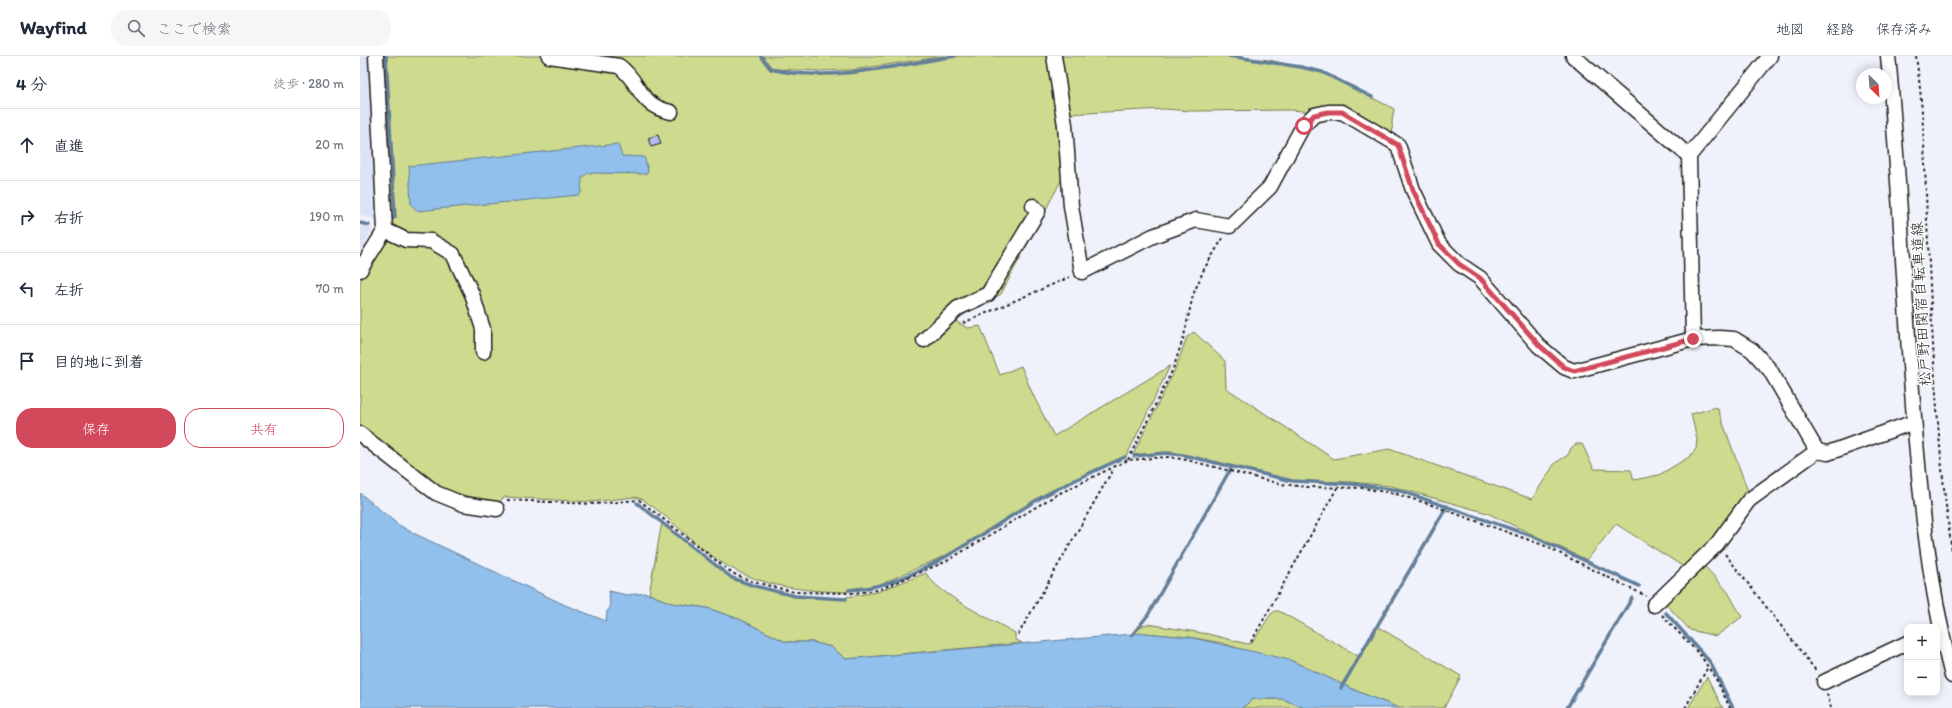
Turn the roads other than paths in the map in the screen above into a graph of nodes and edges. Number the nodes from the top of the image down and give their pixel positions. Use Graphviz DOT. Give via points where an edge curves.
graph roads {
  1 [pos="376,56"];
  2 [pos="549,56"];
  3 [pos="1054,56"];
  4 [pos="1573,56"];
  5 [pos="1770,56"];
  6 [pos="1888,56"];
  7 [pos="671,112"];
  8 [pos="1689,156"];
  9 [pos="1033,206"];
  10 [pos="385,230"];
  11 [pos="360,270"];
  12 [pos="1693,339"];
  13 [pos="924,340"];
  14 [pos="483,352"];
  15 [pos="1914,422"];
  16 [pos="360,434"];
  17 [pos="1817,451"];
  18 [pos="497,509"];
  19 [pos="1654,605"];
  20 [pos="1938,624"];
  21 [pos="1940,634"];
  22 [pos="1904,644"];
  23 [pos="1952,676"];
  24 [pos="1824,682"];
  1 -- 10 [label="street"];
  2 -- 7 [label="street" via="619,66 626,71 646,101 658,109"];
  3 -- 12 [label="street" via="1065,125 1071,206 1082,272 1153,236 1196,220 1230,226 1270,187 1304,126 1314,115 1342,112 1398,145 1413,190 1439,244 1459,264 1480,278 1540,346 1564,367 1574,371"];
  4 -- 8 [label="street"];
  5 -- 8 [label="street"];
  6 -- 15 [label="street"];
  8 -- 12 [label="street"];
  9 -- 13 [label="street" via="1038,211 988,294 958,308"];
  10 -- 11 [label="street"];
  10 -- 14 [label="street" via="406,240 431,241 453,254 472,294 483,329"];
  12 -- 17 [label="street" via="1734,339 1752,350 1770,370"];
  15 -- 17 [label="street" via="1828,453"];
  15 -- 20 [label="street"];
  16 -- 18 [label="street" via="436,493 464,504"];
  17 -- 19 [label="street" via="1749,500 1717,544"];
  21 -- 23 [label="street"];
  22 -- 24 [label="street"];
}
